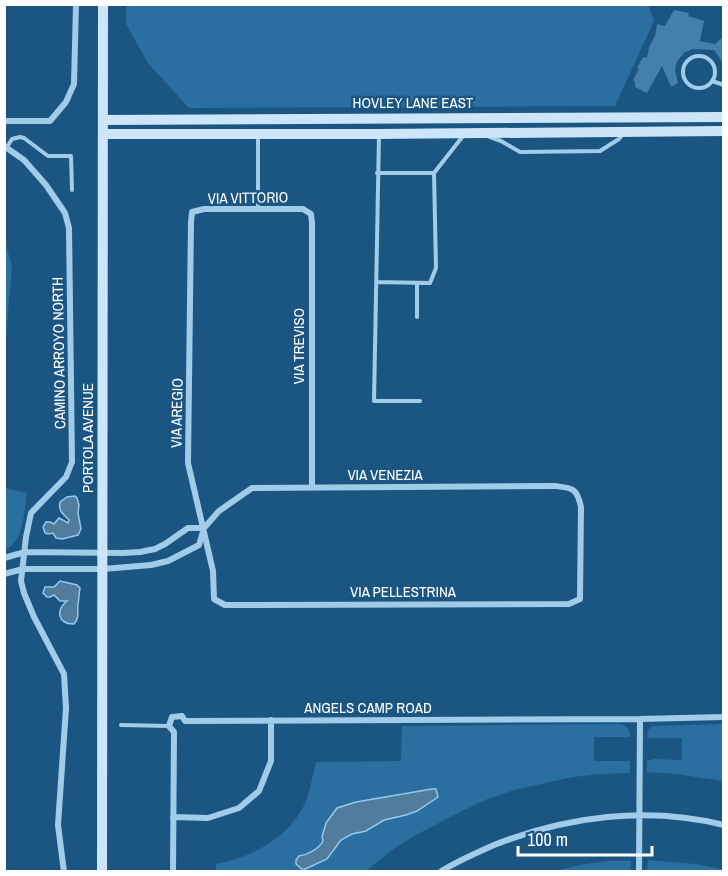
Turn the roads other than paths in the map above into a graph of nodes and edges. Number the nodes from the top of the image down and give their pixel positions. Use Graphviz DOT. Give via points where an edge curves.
graph roads {
  1 [pos="76,4"];
  2 [pos="102,4"];
  3 [pos="711,81"];
  4 [pos="723,85"];
  5 [pos="723,117"];
  6 [pos="453,118"];
  7 [pos="103,120"];
  8 [pos="4,122"];
  9 [pos="723,131"];
  10 [pos="625,132"];
  11 [pos="103,134"];
  12 [pos="258,134"];
  13 [pos="379,134"];
  14 [pos="465,134"];
  15 [pos="477,134"];
  16 [pos="6,147"];
  17 [pos="377,173"];
  18 [pos="434,173"];
  19 [pos="72,190"];
  20 [pos="258,209"];
  21 [pos="303,209"];
  22 [pos="192,212"];
  23 [pos="376,282"];
  24 [pos="417,283"];
  25 [pos="417,317"];
  26 [pos="420,401"];
  27 [pos="312,487"];
  28 [pos="204,528"];
  29 [pos="25,552"];
  30 [pos="102,553"];
  31 [pos="4,558"];
  32 [pos="22,569"];
  33 [pos="103,569"];
  34 [pos="4,574"];
  35 [pos="580,599"];
  36 [pos="225,605"];
  37 [pos="723,717"];
  38 [pos="640,719"];
  39 [pos="271,720"];
  40 [pos="121,725"];
  41 [pos="169,726"];
  42 [pos="639,815"];
  43 [pos="174,817"];
  44 [pos="723,825"];
  45 [pos="64,872"];
  46 [pos="102,872"];
  47 [pos="173,872"];
  48 [pos="440,872"];
  49 [pos="639,872"];
  1 -- 8 [label="street" via="74,84 66,102 50,121"];
  2 -- 7 [label="street, PORTOLA AVENUE"];
  3 -- 3 [label="lane" via="715,72 709,60 695,56 684,65 683,75 688,84 698,88"];
  3 -- 4 [label="lane"];
  5 -- 6 [label="street, HOVLEY LANE EAST"];
  6 -- 7 [label="street, HOVLEY LANE EAST"];
  6 -- 13 [label="street" via="384,124"];
  7 -- 11 [label="street, PORTOLA AVENUE"];
  9 -- 10 [label="street, HOVLEY LANE EAST"];
  10 -- 15 [label="street, HOVLEY LANE EAST"];
  10 -- 15 [label="lane" via="600,151 520,152"];
  11 -- 12 [label="street, HOVLEY LANE EAST"];
  11 -- 30 [label="street, PORTOLA AVENUE"];
  12 -- 13 [label="street, HOVLEY LANE EAST"];
  12 -- 20 [label="lane"];
  13 -- 14 [label="street, HOVLEY LANE EAST"];
  13 -- 17 [label="lane"];
  14 -- 15 [label="street, HOVLEY LANE EAST"];
  14 -- 18 [label="lane"];
  16 -- 19 [label="lane" via="12,139 20,137 48,156 71,156"];
  16 -- 29 [label="street, CAMINO ARROYO NORTH" via="46,185 65,213 69,228 72,462 66,477 32,513"];
  17 -- 18 [label="lane"];
  17 -- 23 [label="lane"];
  18 -- 24 [label="lane" via="436,268 430,283"];
  20 -- 21 [label="street, VIA VITTORIO"];
  20 -- 22 [label="street, VIA VITTORIO"];
  21 -- 27 [label="street, VIA TREVISO" via="311,214 312,223"];
  22 -- 28 [label="street, VIA AREGIO" via="188,463"];
  23 -- 24 [label="lane"];
  23 -- 26 [label="lane" via="374,401"];
  24 -- 25 [label="lane"];
  27 -- 28 [label="street, VIA VENEZIA" via="252,488"];
  27 -- 35 [label="street, VIA VENEZIA" via="572,488 579,495 581,507"];
  28 -- 30 [label="street, VIA VENEZIA" via="188,528 155,549"];
  28 -- 33 [label="street, VIA VENEZIA" via="199,545 168,561"];
  28 -- 36 [label="street, VIA AREGIO" via="214,599"];
  29 -- 30 [label="street, VIA VENEZIA"];
  29 -- 31 [label="street, VIA VENEZIA"];
  29 -- 32 [label="street, CAMINO ARROYO NORTH"];
  30 -- 33 [label="street, PORTOLA AVENUE"];
  32 -- 33 [label="street, VIA VENEZIA"];
  32 -- 34 [label="street, VIA VENEZIA"];
  32 -- 45 [label="street, CAMINO ARROYO NORTH" via="24,593 64,674 66,708 58,825"];
  33 -- 46 [label="street, PORTOLA AVENUE"];
  35 -- 36 [label="street, VIA PELLESTRINA" via="569,604"];
  37 -- 38 [label="street, ANGELS CAMP ROAD"];
  38 -- 39 [label="street, ANGELS CAMP ROAD"];
  38 -- 42 [label="street"];
  39 -- 41 [label="street, ANGELS CAMP ROAD" via="184,721 182,716 172,717"];
  39 -- 43 [label="street" via="271,760 259,791 238,808 208,818"];
  40 -- 41 [label="lane"];
  41 -- 43 [label="street" via="174,732"];
  42 -- 44 [label="street"];
  42 -- 48 [label="street" via="597,818 529,833 477,852"];
  42 -- 49 [label="street"];
  43 -- 47 [label="street"];
}
